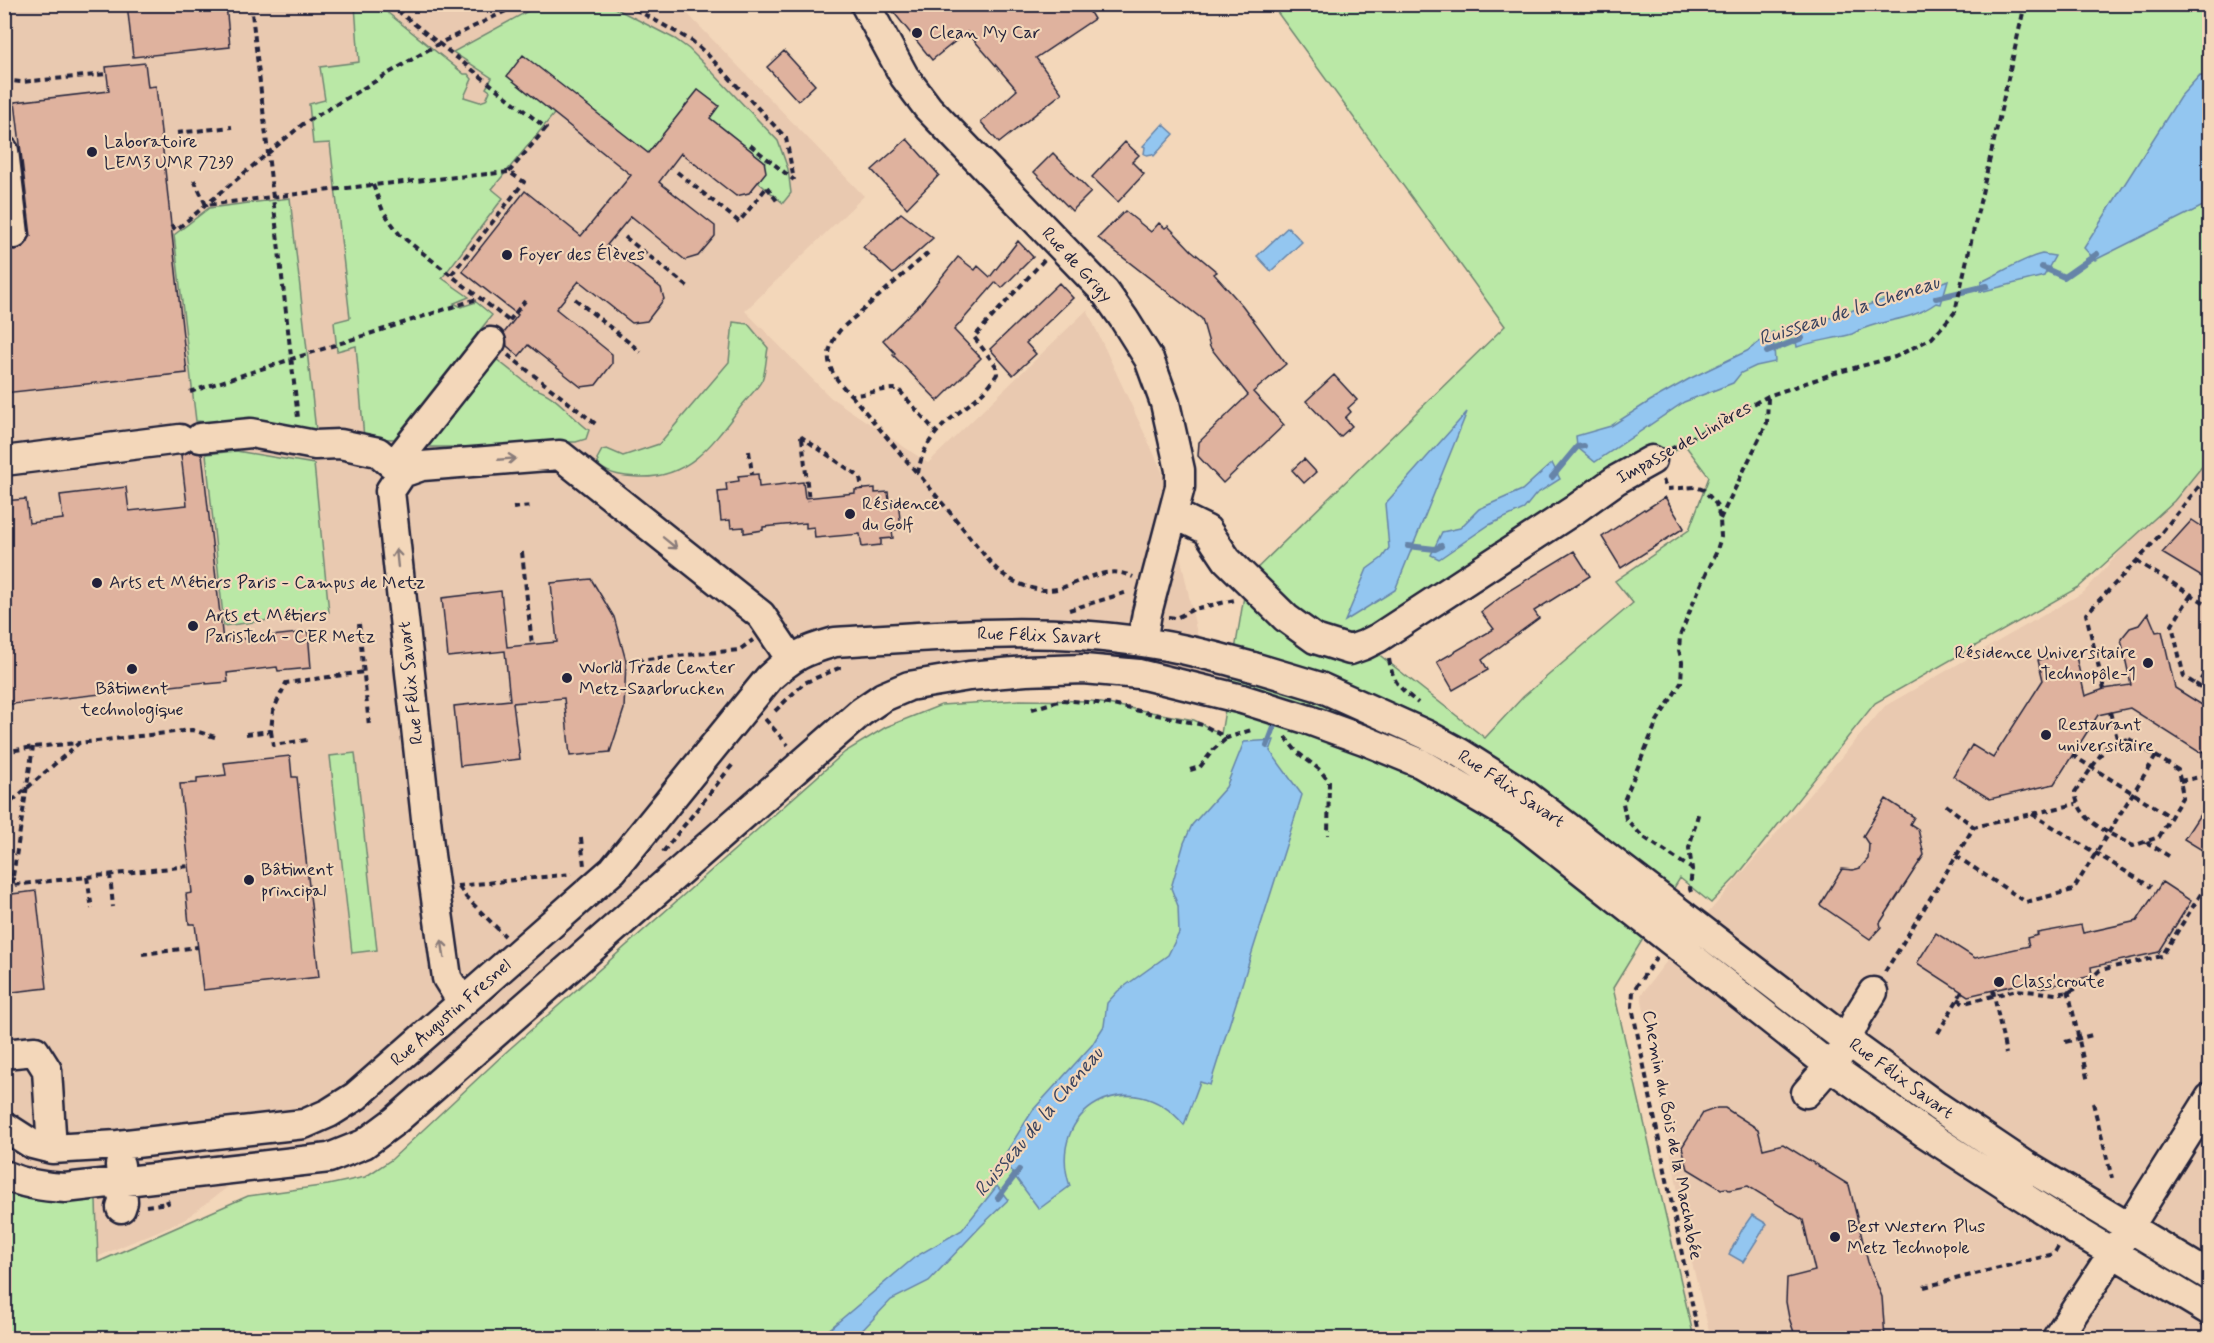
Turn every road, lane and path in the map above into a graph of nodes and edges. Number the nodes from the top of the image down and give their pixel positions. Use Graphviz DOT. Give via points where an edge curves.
graph roads {
  1 [pos="251,4"];
  2 [pos="389,4"];
  3 [pos="520,4"];
  4 [pos="626,4"];
  5 [pos="865,4"];
  6 [pos="2025,4"];
  7 [pos="438,44"];
  8 [pos="107,74"];
  9 [pos="4,80"];
  10 [pos="232,127"];
  11 [pos="177,133"];
  12 [pos="750,145"];
  13 [pos="4,151"];
  14 [pos="268,154"];
  15 [pos="509,172"];
  16 [pos="677,172"];
  17 [pos="194,180"];
  18 [pos="372,185"];
  19 [pos="274,197"];
  20 [pos="777,201"];
  21 [pos="207,205"];
  22 [pos="171,225"];
  23 [pos="14,234"];
  24 [pos="626,237"];
  25 [pos="1059,244"];
  26 [pos="928,254"];
  27 [pos="451,275"];
  28 [pos="691,289"];
  29 [pos="480,298"];
  30 [pos="575,300"];
  31 [pos="525,301"];
  32 [pos="500,331"];
  33 [pos="641,352"];
  34 [pos="292,359"];
  35 [pos="190,392"];
  36 [pos="851,395"];
  37 [pos="1768,396"];
  38 [pos="597,425"];
  39 [pos="936,432"];
  40 [pos="300,443"];
  41 [pos="749,451"];
  42 [pos="1652,460"];
  43 [pos="4,461"];
  44 [pos="398,469"];
  45 [pos="918,473"];
  46 [pos="2210,473"];
  47 [pos="752,474"];
  48 [pos="862,489"];
  49 [pos="809,501"];
  50 [pos="531,506"];
  51 [pos="513,508"];
  52 [pos="1174,514"];
  53 [pos="1720,519"];
  54 [pos="522,552"];
  55 [pos="2136,561"];
  56 [pos="1154,584"];
  57 [pos="2191,595"];
  58 [pos="1264,597"];
  59 [pos="2210,606"];
  60 [pos="1147,614"];
  61 [pos="359,624"];
  62 [pos="771,628"];
  63 [pos="1378,638"];
  64 [pos="1142,642"];
  65 [pos="532,645"];
  66 [pos="790,658"];
  67 [pos="616,662"];
  68 [pos="2210,666"];
  69 [pos="364,672"];
  70 [pos="2198,686"];
  71 [pos="2104,689"];
  72 [pos="2210,693"];
  73 [pos="746,704"];
  74 [pos="1422,706"];
  75 [pos="1032,709"];
  76 [pos="2110,712"];
  77 [pos="369,726"];
  78 [pos="1257,728"];
  79 [pos="271,731"];
  80 [pos="1282,733"];
  81 [pos="246,734"];
  82 [pos="214,737"];
  83 [pos="1227,738"];
  84 [pos="308,740"];
  85 [pos="2118,742"];
  86 [pos="79,743"];
  87 [pos="33,747"];
  88 [pos="4,752"];
  89 [pos="2072,755"];
  90 [pos="2156,756"];
  91 [pos="804,762"];
  92 [pos="2092,767"];
  93 [pos="1190,770"];
  94 [pos="2210,775"];
  95 [pos="2180,781"];
  96 [pos="27,789"];
  97 [pos="2132,792"];
  98 [pos="2076,804"];
  99 [pos="1946,806"];
  100 [pos="4,808"];
  101 [pos="1699,811"];
  102 [pos="2032,814"];
  103 [pos="2171,816"];
  104 [pos="1974,827"];
  105 [pos="2109,832"];
  106 [pos="1328,834"];
  107 [pos="581,838"];
  108 [pos="2145,841"];
  109 [pos="2096,854"];
  110 [pos="1956,856"];
  111 [pos="2172,858"];
  112 [pos="189,866"];
  113 [pos="1692,869"];
  114 [pos="110,874"];
  115 [pos="4,875"];
  116 [pos="14,876"];
  117 [pos="87,877"];
  118 [pos="590,879"];
  119 [pos="2209,882"];
  120 [pos="13,885"];
  121 [pos="4,886"];
  122 [pos="446,886"];
  123 [pos="2151,887"];
  124 [pos="1694,896"];
  125 [pos="113,907"];
  126 [pos="92,909"];
  127 [pos="1670,939"];
  128 [pos="198,947"];
  129 [pos="521,951"];
  130 [pos="142,954"];
  131 [pos="2066,980"];
  132 [pos="1994,990"];
  133 [pos="1873,992"];
  134 [pos="1962,992"];
  135 [pos="2068,992"];
  136 [pos="1995,996"];
  137 [pos="1958,999"];
  138 [pos="462,1002"];
  139 [pos="1938,1033"];
  140 [pos="2092,1035"];
  141 [pos="2078,1039"];
  142 [pos="1846,1040"];
  143 [pos="2065,1042"];
  144 [pos="4,1054"];
  145 [pos="2006,1054"];
  146 [pos="1831,1067"];
  147 [pos="2088,1083"];
  148 [pos="1806,1093"];
  149 [pos="2210,1098"];
  150 [pos="2093,1103"];
  151 [pos="4,1126"];
  152 [pos="118,1145"];
  153 [pos="52,1149"];
  154 [pos="4,1175"];
  155 [pos="2112,1178"];
  156 [pos="121,1195"];
  157 [pos="2129,1228"];
  158 [pos="2061,1242"];
  159 [pos="2114,1253"];
  160 [pos="2210,1276"];
  161 [pos="1924,1287"];
  162 [pos="2210,1311"];
  163 [pos="1699,1338"];
  164 [pos="2057,1338"];
  1 -- 14 [label="path"];
  2 -- 7 [label="path"];
  3 -- 7 [label="path"];
  4 -- 12 [label="path" via="692,41 708,55 786,138 794,180"];
  5 -- 25 [label="street, Rue de Grigy" via="904,76 928,108"];
  6 -- 37 [label="path, Impasse de Linières" via="1955,312 1932,338 1895,357"];
  7 -- 14 [label="path" via="303,123"];
  7 -- 15 [label="path" via="546,128"];
  8 -- 9 [label="path"];
  10 -- 11 [label="path"];
  13 -- 23 [label="street"];
  14 -- 19 [label="path"];
  14 -- 21 [label="path"];
  15 -- 18 [label="path"];
  15 -- 27 [label="path" via="524,183"];
  16 -- 20 [label="path" via="739,222 765,188"];
  17 -- 21 [label="path"];
  18 -- 19 [label="path"];
  18 -- 27 [label="path" via="383,211 400,235"];
  19 -- 21 [label="path"];
  19 -- 34 [label="path"];
  21 -- 22 [label="path" via="176,230"];
  24 -- 28 [label="path"];
  25 -- 39 [label="path" via="974,337 996,366 997,374 990,387"];
  25 -- 52 [label="street, Rue de Grigy" via="1105,292 1149,359 1165,403 1180,470"];
  26 -- 36 [label="path" via="830,342 830,366"];
  27 -- 29 [label="path"];
  29 -- 32 [label="path"];
  29 -- 34 [label="path"];
  30 -- 33 [label="path"];
  31 -- 32 [label="path"];
  32 -- 38 [label="path"];
  32 -- 44 [label="street, Rue Félix Savart"];
  34 -- 35 [label="path"];
  34 -- 40 [label="path"];
  36 -- 39 [label="path" via="898,389"];
  36 -- 45 [label="path"];
  37 -- 42 [label="path, Impasse de Linières"];
  37 -- 53 [label="path" via="1767,423"];
  39 -- 45 [label="path" via="927,443"];
  40 -- 43 [label="street" via="251,434"];
  40 -- 44 [label="street" via="340,444 378,452"];
  41 -- 47 [label="path"];
  42 -- 53 [label="path" via="1667,489 1704,490 1716,504"];
  42 -- 63 [label="street, Impasse de Linières"];
  44 -- 62 [label="street, one-way" via="560,455 761,615"];
  122 -- 44 [label="street, Rue Félix Savart, one-way" via="390,491"];
  45 -- 56 [label="path" via="999,571 1022,586 1062,588 1107,572 1123,572"];
  46 -- 55 [label="path"];
  48 -- 49 [label="path" via="860,477 801,437"];
  50 -- 51 [label="path"];
  52 -- 56 [label="street, Rue de Grigy"];
  52 -- 58 [label="street, Impasse de Linières" via="1207,531 1227,560"];
  53 -- 113 [label="path" via="1721,537 1716,554 1680,636 1682,683 1657,721 1623,803 1626,819 1642,836"];
  54 -- 65 [label="path"];
  55 -- 57 [label="path"];
  55 -- 71 [label="path" via="2086,614"];
  56 -- 60 [label="street, Rue de Grigy"];
  57 -- 59 [label="path"];
  57 -- 70 [label="path" via="2172,625 2184,676"];
  58 -- 60 [label="path" via="1212,604 1176,618"];
  58 -- 63 [label="street, Impasse de Linières" via="1315,639 1350,650"];
  60 -- 64 [label="street, Rue de Grigy"];
  61 -- 69 [label="path"];
  62 -- 66 [label="street"];
  62 -- 67 [label="path" via="740,650"];
  63 -- 74 [label="path" via="1387,650 1398,686"];
  64 -- 66 [label="street, Rue Félix Savart" via="1061,634 985,633 835,642"];
  64 -- 142 [label="street, Rue Félix Savart, bridge" via="1197,652 1320,687 1427,735 1526,795"];
  66 -- 73 [label="street, Rue Augustin Fresnel"];
  68 -- 70 [label="path"];
  69 -- 77 [label="path"];
  69 -- 79 [label="path" via="286,682 273,711"];
  70 -- 72 [label="path"];
  73 -- 91 [label="path"];
  73 -- 118 [label="street, Rue Augustin Fresnel" via="613,870"];
  75 -- 83 [label="path" via="1062,700 1108,704 1203,725"];
  76 -- 85 [label="path"];
  78 -- 83 [label="path"];
  79 -- 81 [label="path"];
  79 -- 84 [label="path" via="273,745"];
  80 -- 106 [label="path" via="1329,782"];
  82 -- 86 [label="path" via="192,730"];
  83 -- 93 [label="path" via="1200,768"];
  85 -- 90 [label="path" via="2129,739"];
  85 -- 92 [label="path" via="2108,744"];
  86 -- 87 [label="path"];
  86 -- 96 [label="path"];
  87 -- 88 [label="path"];
  87 -- 96 [label="path"];
  89 -- 92 [label="path"];
  90 -- 95 [label="path" via="2178,770"];
  90 -- 97 [label="path"];
  91 -- 127 [label="street, bridge" via="861,712 909,686 1026,671 1084,669 1139,674 1309,720 1420,764 1519,821"];
  91 -- 156 [label="street" via="364,1144 329,1158"];
  92 -- 97 [label="path"];
  92 -- 98 [label="path" via="2075,792"];
  94 -- 95 [label="path"];
  95 -- 103 [label="path" via="2183,796"];
  96 -- 100 [label="path"];
  96 -- 116 [label="path"];
  97 -- 103 [label="path"];
  97 -- 105 [label="path"];
  98 -- 102 [label="path"];
  98 -- 105 [label="path" via="2084,817"];
  99 -- 104 [label="path"];
  101 -- 113 [label="path" via="1689,848"];
  102 -- 104 [label="path"];
  102 -- 109 [label="path"];
  103 -- 108 [label="path" via="2159,837"];
  104 -- 110 [label="path"];
  105 -- 108 [label="path" via="2133,846"];
  105 -- 109 [label="path"];
  107 -- 118 [label="path"];
  108 -- 111 [label="path"];
  109 -- 110 [label="path" via="2073,890 2026,903"];
  109 -- 123 [label="path"];
  110 -- 133 [label="path"];
  112 -- 114 [label="path"];
  113 -- 124 [label="path" via="1690,889"];
  114 -- 117 [label="path"];
  114 -- 125 [label="path"];
  115 -- 116 [label="path"];
  116 -- 120 [label="path"];
  117 -- 120 [label="path"];
  117 -- 126 [label="path"];
  118 -- 122 [label="path"];
  118 -- 129 [label="street, Rue Augustin Fresnel"];
  119 -- 135 [label="path" via="2162,956 2100,970 2083,986"];
  120 -- 121 [label="path"];
  122 -- 129 [label="path" via="466,897"];
  138 -- 122 [label="street, Rue Félix Savart, one-way" via="447,978"];
  127 -- 146 [label="street"];
  127 -- 163 [label="path, Chemin du Bois de la Macchabée" via="1633,991 1632,1007"];
  128 -- 130 [label="path"];
  129 -- 138 [label="street, Rue Augustin Fresnel"];
  131 -- 135 [label="path"];
  132 -- 136 [label="path"];
  133 -- 142 [label="street"];
  134 -- 137 [label="path"];
  135 -- 136 [label="path" via="2017,990"];
  135 -- 141 [label="path"];
  136 -- 137 [label="path" via="1964,1003"];
  136 -- 145 [label="path"];
  137 -- 139 [label="path"];
  138 -- 152 [label="street, Rue Augustin Fresnel" via="356,1096 304,1124"];
  140 -- 141 [label="path"];
  141 -- 143 [label="path"];
  141 -- 147 [label="path"];
  142 -- 146 [label="street"];
  142 -- 157 [label="street, Rue Félix Savart" via="2005,1152"];
  144 -- 153 [label="street" via="35,1051 47,1070"];
  146 -- 148 [label="street"];
  146 -- 159 [label="street" via="1925,1133"];
  149 -- 157 [label="street"];
  150 -- 155 [label="path"];
  151 -- 153 [label="street, Rue Augustin Fresnel" via="32,1144"];
  152 -- 153 [label="street, Rue Augustin Fresnel"];
  152 -- 156 [label="street"];
  154 -- 156 [label="street" via="41,1187"];
  157 -- 159 [label="street"];
  157 -- 160 [label="street, Rue Félix Savart"];
  158 -- 161 [label="path" via="2054,1254"];
  159 -- 162 [label="street"];
  159 -- 164 [label="street"];
}
